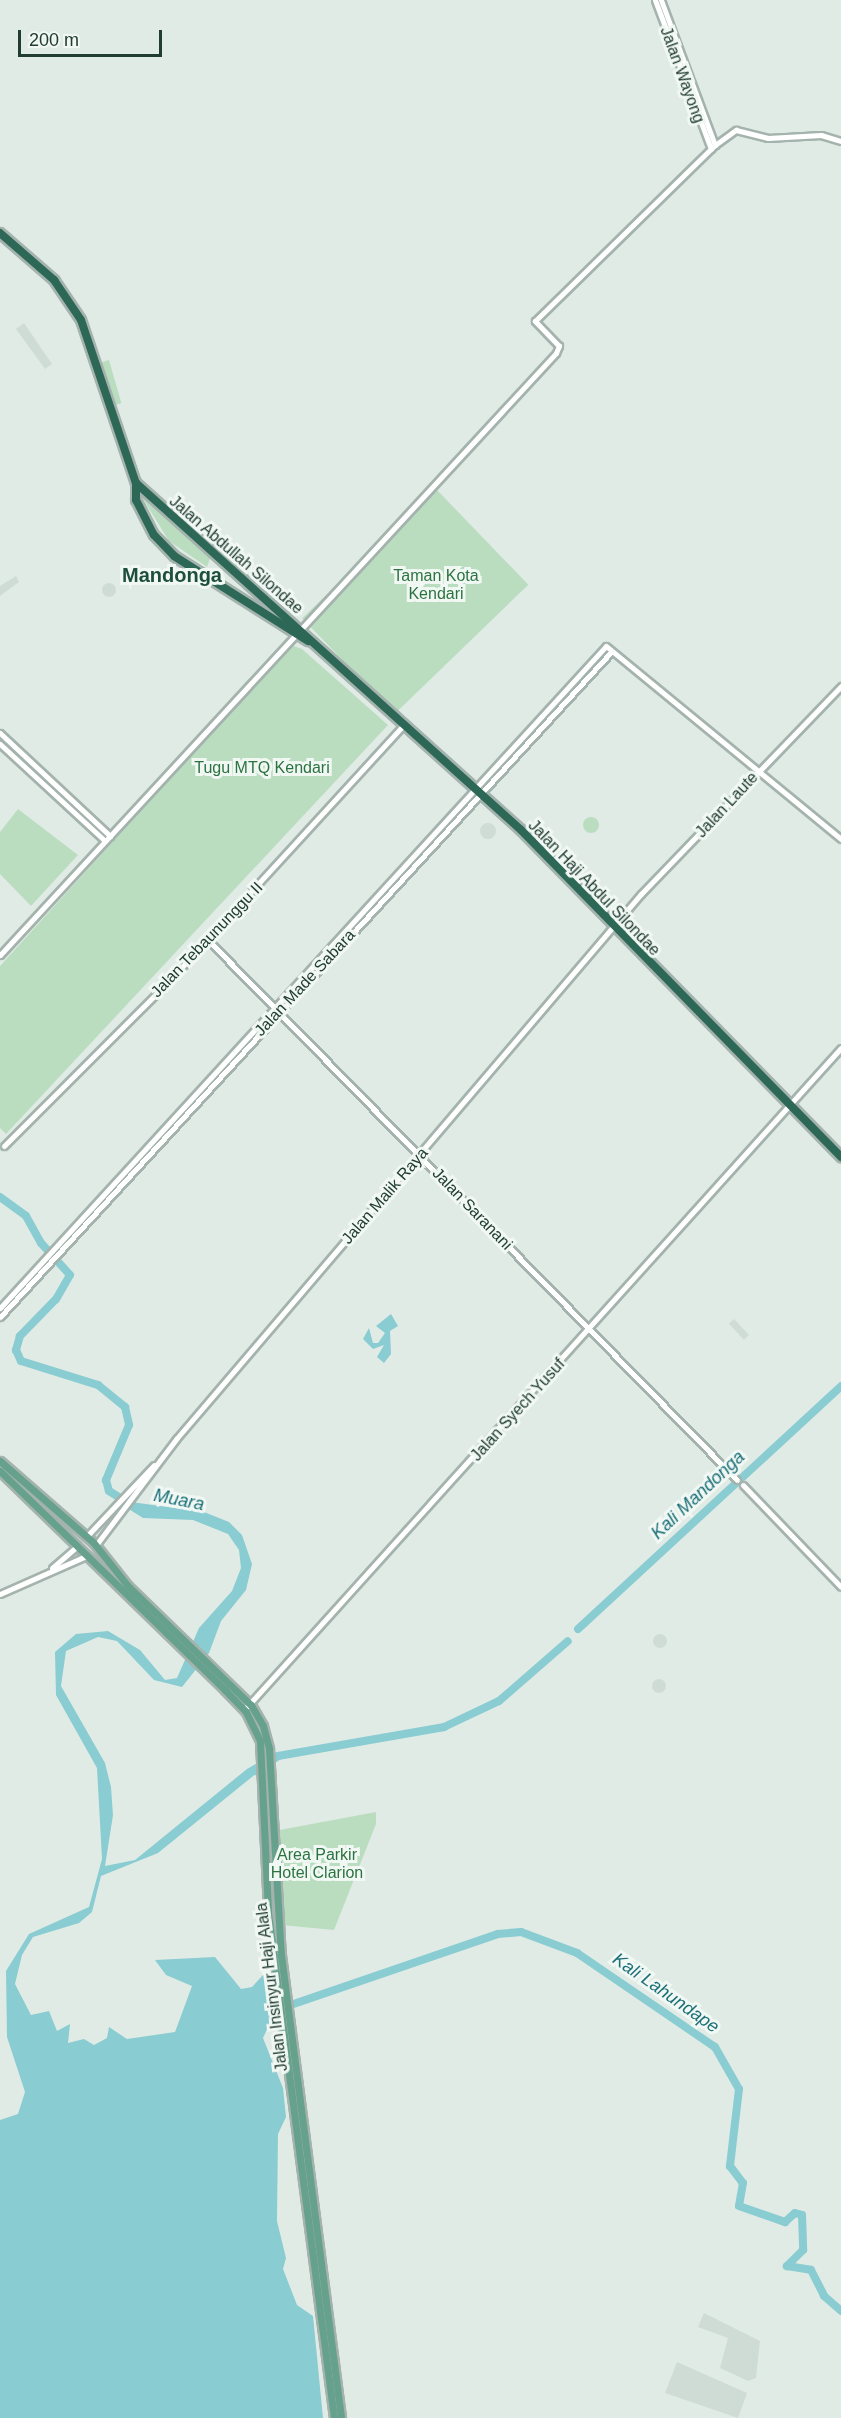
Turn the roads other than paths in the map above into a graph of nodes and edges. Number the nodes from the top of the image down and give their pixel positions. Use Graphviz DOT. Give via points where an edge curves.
graph roads {
  1 [pos="655,0"];
  2 [pos="661,0"];
  3 [pos="841,141"];
  4 [pos="713,147"];
  5 [pos="0,233"];
  6 [pos="136,483"];
  7 [pos="148,493"];
  8 [pos="136,500"];
  9 [pos="300,627"];
  10 [pos="293,635"];
  11 [pos="308,641"];
  12 [pos="317,648"];
  13 [pos="841,686"];
  14 [pos="403,726"];
  15 [pos="0,733"];
  16 [pos="0,744"];
  17 [pos="758,772"];
  18 [pos="476,791"];
  19 [pos="110,836"];
  20 [pos="841,839"];
  21 [pos="105,841"];
  22 [pos="614,926"];
  23 [pos="207,939"];
  24 [pos="0,955"];
  25 [pos="279,1008"];
  26 [pos="841,1048"];
  27 [pos="790,1108"];
  28 [pos="174,1122"];
  29 [pos="4,1146"];
  30 [pos="420,1155"];
  31 [pos="841,1157"];
  32 [pos="45,1264"];
  33 [pos="0,1308"];
  34 [pos="0,1317"];
  35 [pos="589,1331"];
  36 [pos="0,1461"];
  37 [pos="0,1471"];
  38 [pos="737,1480"];
  39 [pos="743,1485"];
  40 [pos="119,1509"];
  41 [pos="83,1535"];
  42 [pos="72,1545"];
  43 [pos="96,1545"];
  44 [pos="84,1557"];
  45 [pos="52,1568"];
  46 [pos="841,1587"];
  47 [pos="0,1594"];
  48 [pos="183,1645"];
  49 [pos="248,1708"];
  50 [pos="334,2389"];
  51 [pos="334,2418"];
  52 [pos="341,2418"];
  1 -- 4 [label="street, Jalan Wayong"];
  2 -- 4 [label="street, Jalan Wayong"];
  3 -- 4 [label="street" via="821,135 768,138 736,130"];
  4 -- 9 [label="street" via="534,323 559,346 556,353"];
  5 -- 6 [label="highway" via="54,280 81,320"];
  6 -- 7 [label="highway, Jalan Abdullah Silondae"];
  6 -- 8 [label="highway"];
  7 -- 8 [label="highway"];
  7 -- 9 [label="highway, Jalan Abdullah Silondae"];
  8 -- 10 [label="highway" via="154,535 174,556"];
  9 -- 10 [label="street"];
  9 -- 11 [label="highway, Jalan Abdullah Silondae"];
  10 -- 11 [label="highway"];
  10 -- 19 [label="street"];
  11 -- 12 [label="highway, Jalan Abdullah Silondae"];
  12 -- 14 [label="highway, Jalan Haji Abdul Silondae"];
  13 -- 17 [label="street, Jalan Laute"];
  14 -- 18 [label="highway, Jalan Haji Abdul Silondae"];
  14 -- 23 [label="street, Jalan Tebaununggu II"];
  15 -- 19 [label="street"];
  16 -- 21 [label="street"];
  17 -- 18 [label="street, Jalan Made Sabara" via="609,648"];
  17 -- 20 [label="street"];
  17 -- 22 [label="street, Jalan Laute"];
  18 -- 22 [label="highway, Jalan Haji Abdul Silondae"];
  18 -- 25 [label="street, Jalan Made Sabara"];
  19 -- 21 [label="street"];
  21 -- 24 [label="street"];
  22 -- 27 [label="highway, Jalan Haji Abdul Silondae"];
  22 -- 30 [label="street, Jalan Malik Raya"];
  23 -- 25 [label="street, Jalan Saranani"];
  23 -- 29 [label="street, Jalan Tebaununggu II"];
  25 -- 28 [label="street, Jalan Made Sabara"];
  25 -- 30 [label="street, Jalan Saranani"];
  26 -- 27 [label="street, Jalan Syech Yusuf"];
  27 -- 31 [label="highway, Jalan Haji Abdul Silondae"];
  27 -- 35 [label="street, Jalan Syech Yusuf"];
  28 -- 32 [label="street, Jalan Made Sabara"];
  28 -- 32 [label="street, Jalan Made Sabara"];
  30 -- 35 [label="street, Jalan Saranani"];
  30 -- 40 [label="street, Jalan Malik Raya"];
  32 -- 33 [label="street, Jalan Made Sabara"];
  32 -- 34 [label="street, Jalan Made Sabara"];
  35 -- 38 [label="street, Jalan Saranani"];
  35 -- 49 [label="street, Jalan Syech Yusuf"];
  36 -- 41 [label="main road, Jalan Insinyur Haji Alala"];
  37 -- 42 [label="main road, Jalan Insinyur Haji Alala"];
  39 -- 46 [label="street"];
  40 -- 41 [label="street"];
  40 -- 43 [label="street"];
  41 -- 42 [label="main road"];
  41 -- 43 [label="main road, Jalan Insinyur Haji Alala"];
  42 -- 44 [label="main road, Jalan Insinyur Haji Alala"];
  42 -- 45 [label="street"];
  43 -- 44 [label="main road"];
  43 -- 48 [label="main road, Jalan Insinyur Haji Alala"];
  44 -- 45 [label="street"];
  44 -- 48 [label="main road, Jalan Insinyur Haji Alala"];
  45 -- 47 [label="street"];
  48 -- 49 [label="main road, Jalan Insinyur Haji Alala"];
  49 -- 50 [label="main road, Jalan Insinyur Haji Alala" via="266,1753 285,2017"];
  50 -- 51 [label="main road, Jalan Insinyur Haji Alala"];
  50 -- 52 [label="main road, Jalan Insinyur Haji Alala"];
}
